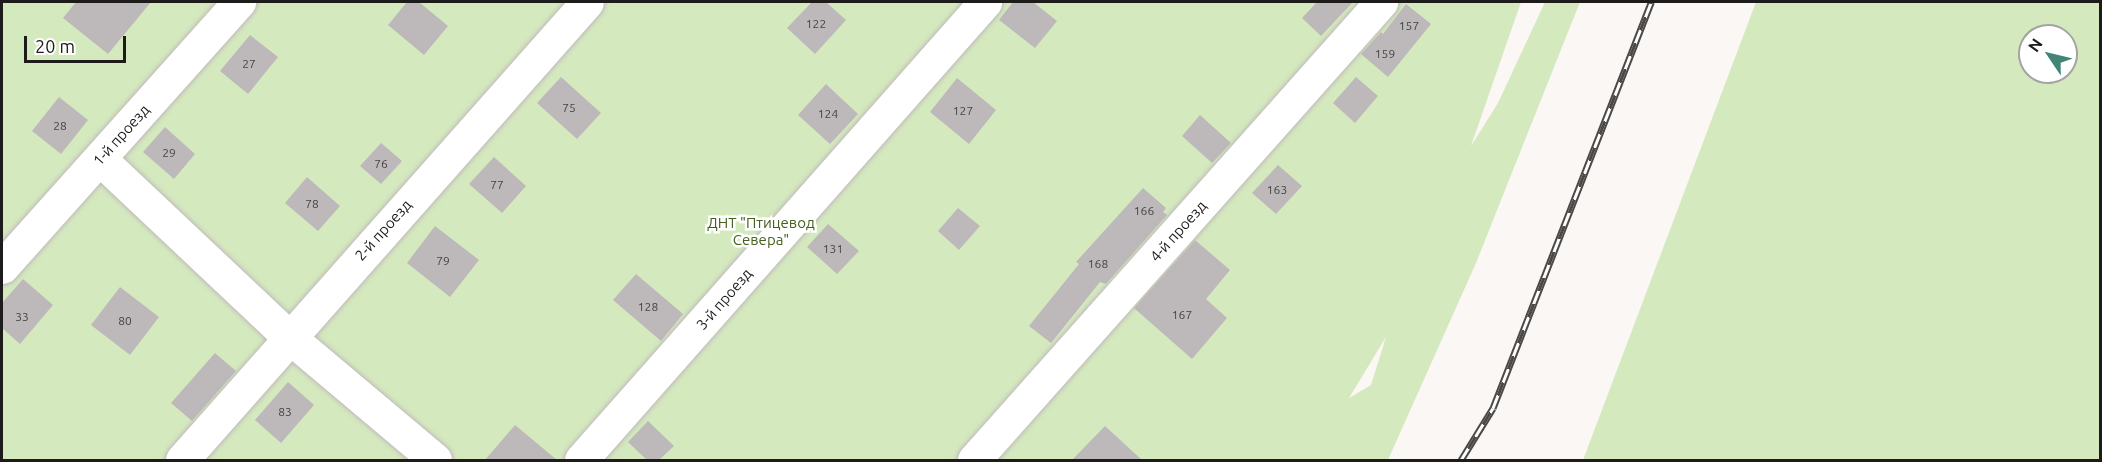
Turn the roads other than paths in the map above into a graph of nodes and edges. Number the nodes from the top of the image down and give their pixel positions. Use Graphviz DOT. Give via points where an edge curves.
graph roads {
  1 [pos="239,2"];
  2 [pos="587,2"];
  3 [pos="985,2"];
  4 [pos="1381,2"];
  5 [pos="100,159"];
  6 [pos="2,267"];
  7 [pos="288,336"];
  8 [pos="182,460"];
  9 [pos="435,460"];
  10 [pos="581,460"];
  11 [pos="974,460"];
  1 -- 5 [label="street, 1-й проезд"];
  2 -- 7 [label="street, 2-й проезд"];
  3 -- 10 [label="street, 3-й проезд"];
  4 -- 11 [label="street, 4-й проезд"];
  5 -- 6 [label="street, 1-й проезд"];
  5 -- 7 [label="street"];
  7 -- 8 [label="street, 2-й проезд"];
  7 -- 9 [label="street"];
}
